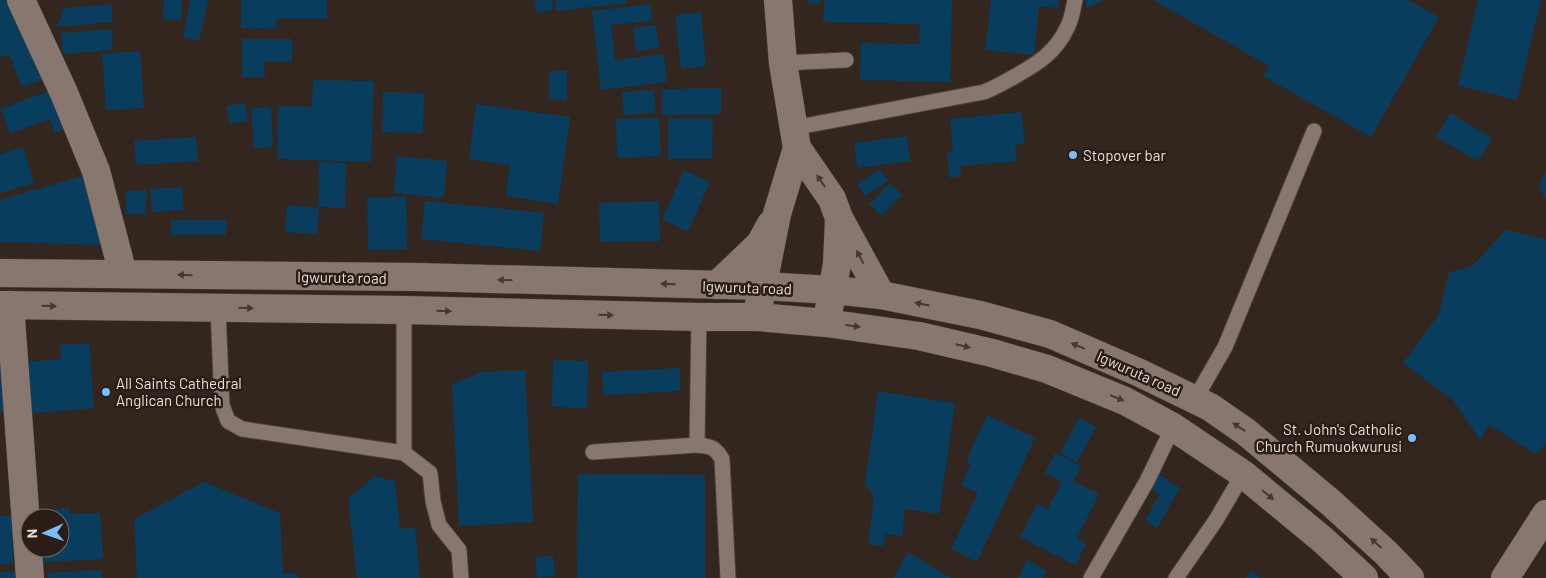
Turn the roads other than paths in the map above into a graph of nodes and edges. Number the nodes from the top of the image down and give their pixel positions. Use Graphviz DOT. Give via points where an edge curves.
graph roads {
  1 [pos="21,0"];
  2 [pos="778,0"];
  3 [pos="1075,0"];
  4 [pos="846,60"];
  5 [pos="783,63"];
  6 [pos="1314,131"];
  7 [pos="795,138"];
  8 [pos="777,214"];
  9 [pos="839,218"];
  10 [pos="0,273"];
  11 [pos="124,274"];
  12 [pos="717,285"];
  13 [pos="762,286"];
  14 [pos="833,290"];
  15 [pos="881,295"];
  16 [pos="5,305"];
  17 [pos="218,308"];
  18 [pos="404,310"];
  19 [pos="699,317"];
  20 [pos="758,317"];
  21 [pos="826,323"];
  22 [pos="1195,399"];
  23 [pos="1173,428"];
  24 [pos="697,445"];
  25 [pos="404,452"];
  26 [pos="593,452"];
  27 [pos="1244,474"];
  28 [pos="1546,514"];
  29 [pos="30,578"];
  30 [pos="461,578"];
  31 [pos="728,578"];
  32 [pos="1091,578"];
  33 [pos="1176,578"];
  34 [pos="1364,578"];
  35 [pos="1410,578"];
  36 [pos="1505,578"];
  1 -- 11 [label="main road" via="96,171"];
  2 -- 5 [label="main road"];
  3 -- 7 [label="lane" via="1069,24 1055,47 1031,68 1001,85 984,92"];
  4 -- 5 [label="lane"];
  5 -- 7 [label="main road"];
  6 -- 22 [label="lane" via="1225,347"];
  7 -- 8 [label="main road"];
  9 -- 7 [label="main road, one-way" via="832,199"];
  8 -- 12 [label="main road" via="760,244"];
  8 -- 13 [label="main road"];
  9 -- 14 [label="main road"];
  15 -- 9 [label="main road, one-way"];
  10 -- 11 [label="main road, Igwuruta road"];
  12 -- 11 [label="main road, Igwuruta road, one-way"];
  12 -- 13 [label="main road, Igwuruta road"];
  13 -- 14 [label="main road, Igwuruta road"];
  13 -- 20 [label="main road"];
  14 -- 15 [label="main road, Igwuruta road"];
  14 -- 21 [label="main road"];
  22 -- 15 [label="main road, Igwuruta road, one-way" via="1050,334 980,315"];
  16 -- 17 [label="main road, Igwuruta road, one-way"];
  16 -- 29 [label="main road"];
  17 -- 18 [label="main road, Igwuruta road, one-way"];
  17 -- 25 [label="lane" via="222,405 228,421 242,428"];
  18 -- 19 [label="main road, Igwuruta road, one-way"];
  18 -- 25 [label="lane"];
  19 -- 20 [label="main road, Igwuruta road"];
  19 -- 24 [label="lane"];
  20 -- 21 [label="main road, Igwuruta road"];
  21 -- 23 [label="main road, Igwuruta road, one-way" via="919,336 1020,361 1125,401"];
  35 -- 22 [label="main road, Igwuruta road, one-way" via="1330,502 1246,432"];
  23 -- 27 [label="main road, Igwuruta road"];
  23 -- 32 [label="lane" via="1147,481"];
  24 -- 26 [label="lane"];
  24 -- 31 [label="lane" via="712,446 722,459"];
  25 -- 30 [label="lane" via="430,473 439,525 459,550"];
  27 -- 33 [label="lane"];
  27 -- 34 [label="main road, Igwuruta road, one-way"];
  28 -- 36 [label="main road"];
}
